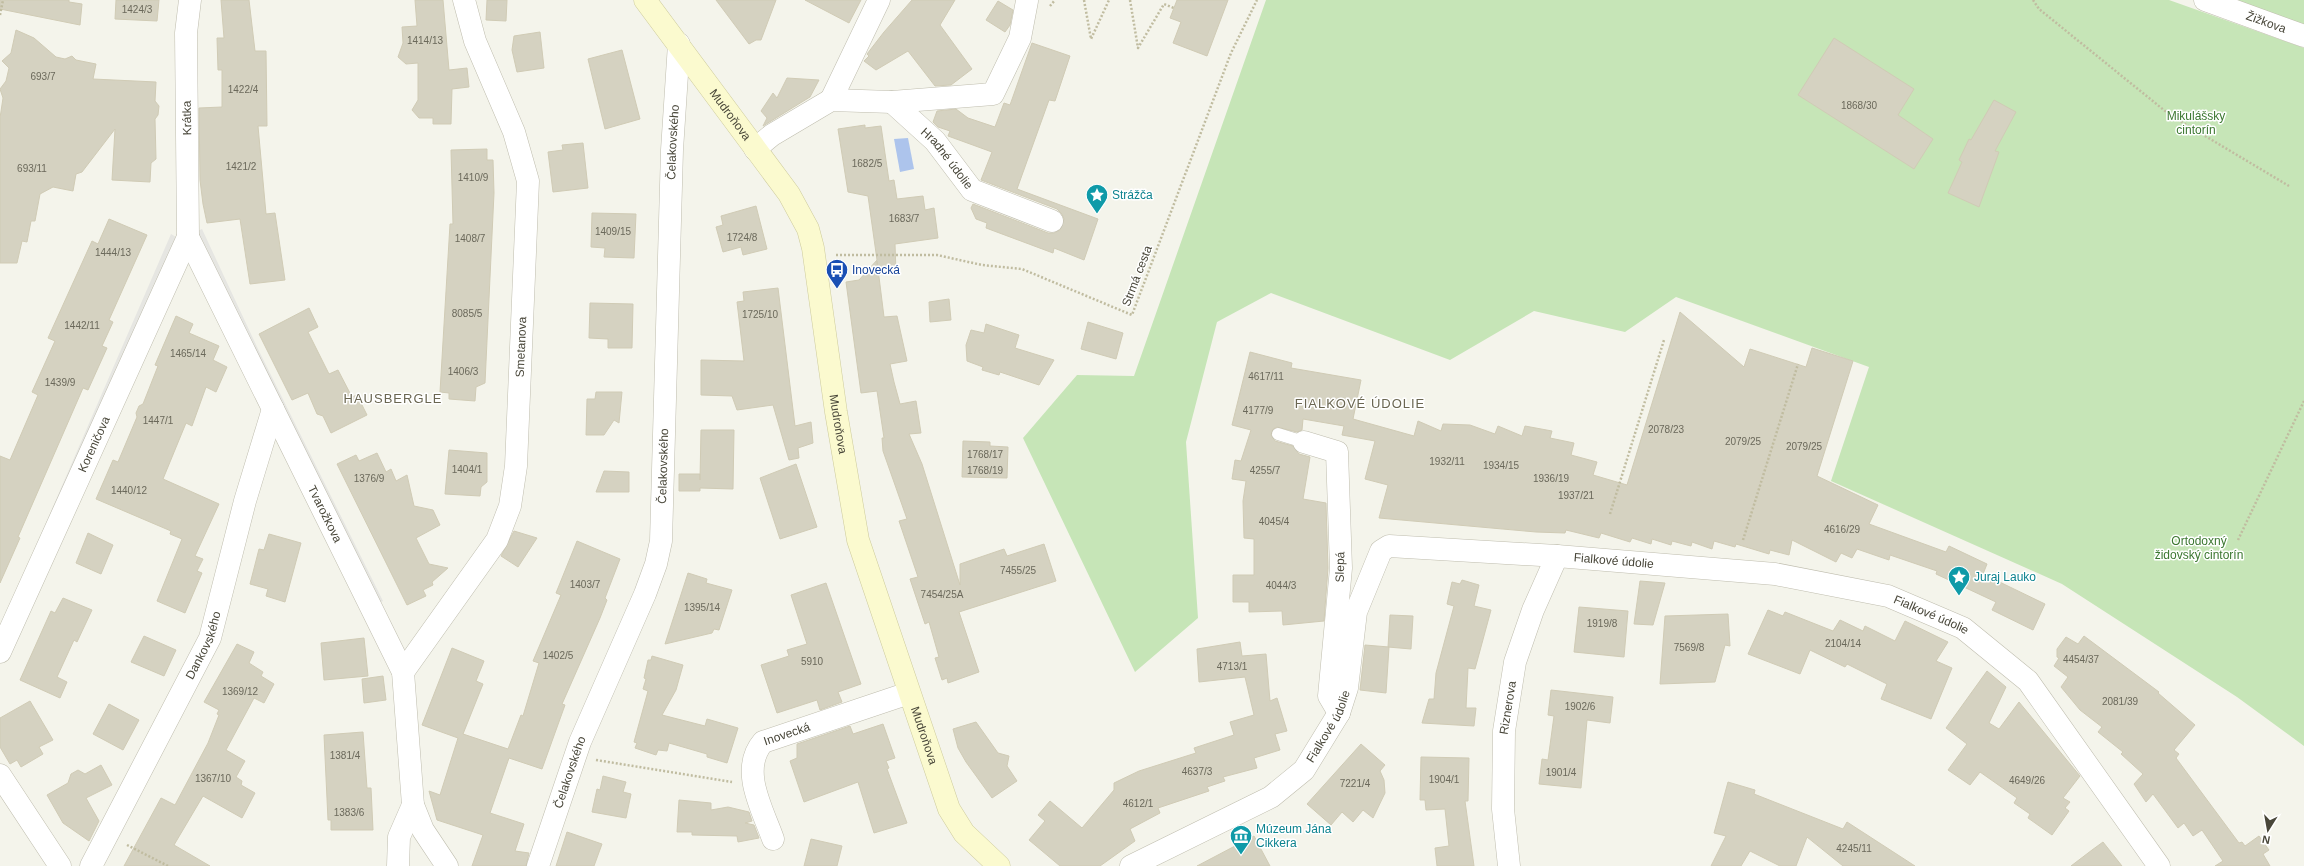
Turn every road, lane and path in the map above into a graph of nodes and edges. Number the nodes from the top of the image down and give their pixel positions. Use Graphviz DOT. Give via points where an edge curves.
graph roads {
  1 [pos="3,0"];
  2 [pos="190,0"];
  3 [pos="464,0"];
  4 [pos="645,0"];
  5 [pos="879,0"];
  6 [pos="1084,0"];
  7 [pos="1109,0"];
  8 [pos="1130,0"];
  9 [pos="1257,0"];
  10 [pos="2033,0"];
  11 [pos="2205,0"];
  12 [pos="1027,1"];
  13 [pos="1174,8"];
  14 [pos="0,15"];
  15 [pos="2304,36"];
  16 [pos="679,44"];
  17 [pos="831,100"];
  18 [pos="892,102"];
  19 [pos="755,149"];
  20 [pos="2289,186"];
  21 [pos="1052,221"];
  22 [pos="188,237"];
  23 [pos="832,255"];
  24 [pos="1664,340"];
  25 [pos="1798,364"];
  26 [pos="2304,401"];
  27 [pos="273,409"];
  28 [pos="1278,434"];
  29 [pos="1304,442"];
  30 [pos="1610,514"];
  31 [pos="1743,540"];
  32 [pos="2238,540"];
  33 [pos="1557,556"];
  34 [pos="0,652"];
  35 [pos="402,672"];
  36 [pos="909,693"];
  37 [pos="1339,713"];
  38 [pos="596,753"];
  39 [pos="0,775"];
  40 [pos="754,786"];
  41 [pos="413,805"];
  42 [pos="108,834"];
  43 [pos="773,839"];
  44 [pos="60,866"];
  45 [pos="91,866"];
  46 [pos="168,866"];
  47 [pos="398,866"];
  48 [pos="448,866"];
  49 [pos="538,866"];
  50 [pos="999,866"];
  51 [pos="1131,866"];
  52 [pos="1509,866"];
  53 [pos="2159,866"];
  1 -- 14 [label="path"];
  2 -- 22 [label="street, Krátka" via="186,33"];
  3 -- 35 [label="street, Smetanova" via="475,41 514,132 528,181 516,466 510,506 497,540"];
  4 -- 16 [label="street, Mudroňova"];
  5 -- 17 [label="street"];
  6 -- 7 [label="path" via="1091,39"];
  8 -- 13 [label="path" via="1138,48 1164,4"];
  9 -- 23 [label="path, Strmá cesta" via="1231,53 1132,315 1022,269 982,265 937,255"];
  10 -- 20 [label="path" via="2039,8 2170,115"];
  11 -- 15 [label="street, Žižkova"];
  12 -- 18 [label="street" via="1020,38 993,94"];
  16 -- 19 [label="street, Mudroňova"];
  16 -- 49 [label="street, Čelakovského" via="672,150 662,541 645,594 580,742"];
  17 -- 18 [label="street"];
  17 -- 19 [label="street" via="772,135"];
  18 -- 21 [label="street, Hradné údolie" via="935,141 972,190"];
  19 -- 36 [label="street, Mudroňova" via="789,194 808,228 821,294 836,412 858,540"];
  22 -- 27 [label="street, Tvarožkova"];
  22 -- 34 [label="street, Koreničova"];
  24 -- 30 [label="path"];
  25 -- 31 [label="path"];
  26 -- 32 [label="path"];
  27 -- 35 [label="street, Tvarožkova"];
  27 -- 42 [label="street, Dankovského" via="245,502 210,638"];
  28 -- 29 [label="lane"];
  29 -- 37 [label="street, Slepá" via="1337,452 1341,568 1329,696"];
  33 -- 37 [label="street, Fialkové údolie" via="1389,546 1381,551 1356,612 1347,688"];
  33 -- 52 [label="street, Riznerova" via="1533,610 1515,662 1504,732 1503,809"];
  33 -- 53 [label="street, Fialkové údolie" via="1775,574 1888,596 1963,628 2028,682"];
  35 -- 41 [label="street, Tvarožkova"];
  36 -- 40 [label="street, Inovecká" via="768,739 756,755 752,774"];
  36 -- 50 [label="street, Mudroňova" via="954,820 967,837"];
  37 -- 51 [label="street, Fialkové údolie" via="1304,770 1271,797"];
  38 -- 40 [label="path" via="594,760"];
  39 -- 44 [label="street"];
  40 -- 43 [label="street, Inovecká"];
  41 -- 47 [label="street, Tvarožkova" via="399,837"];
  41 -- 48 [label="street, Tvarožkova" via="423,830"];
  42 -- 45 [label="street, Dankovského"];
  42 -- 46 [label="path"];
}
